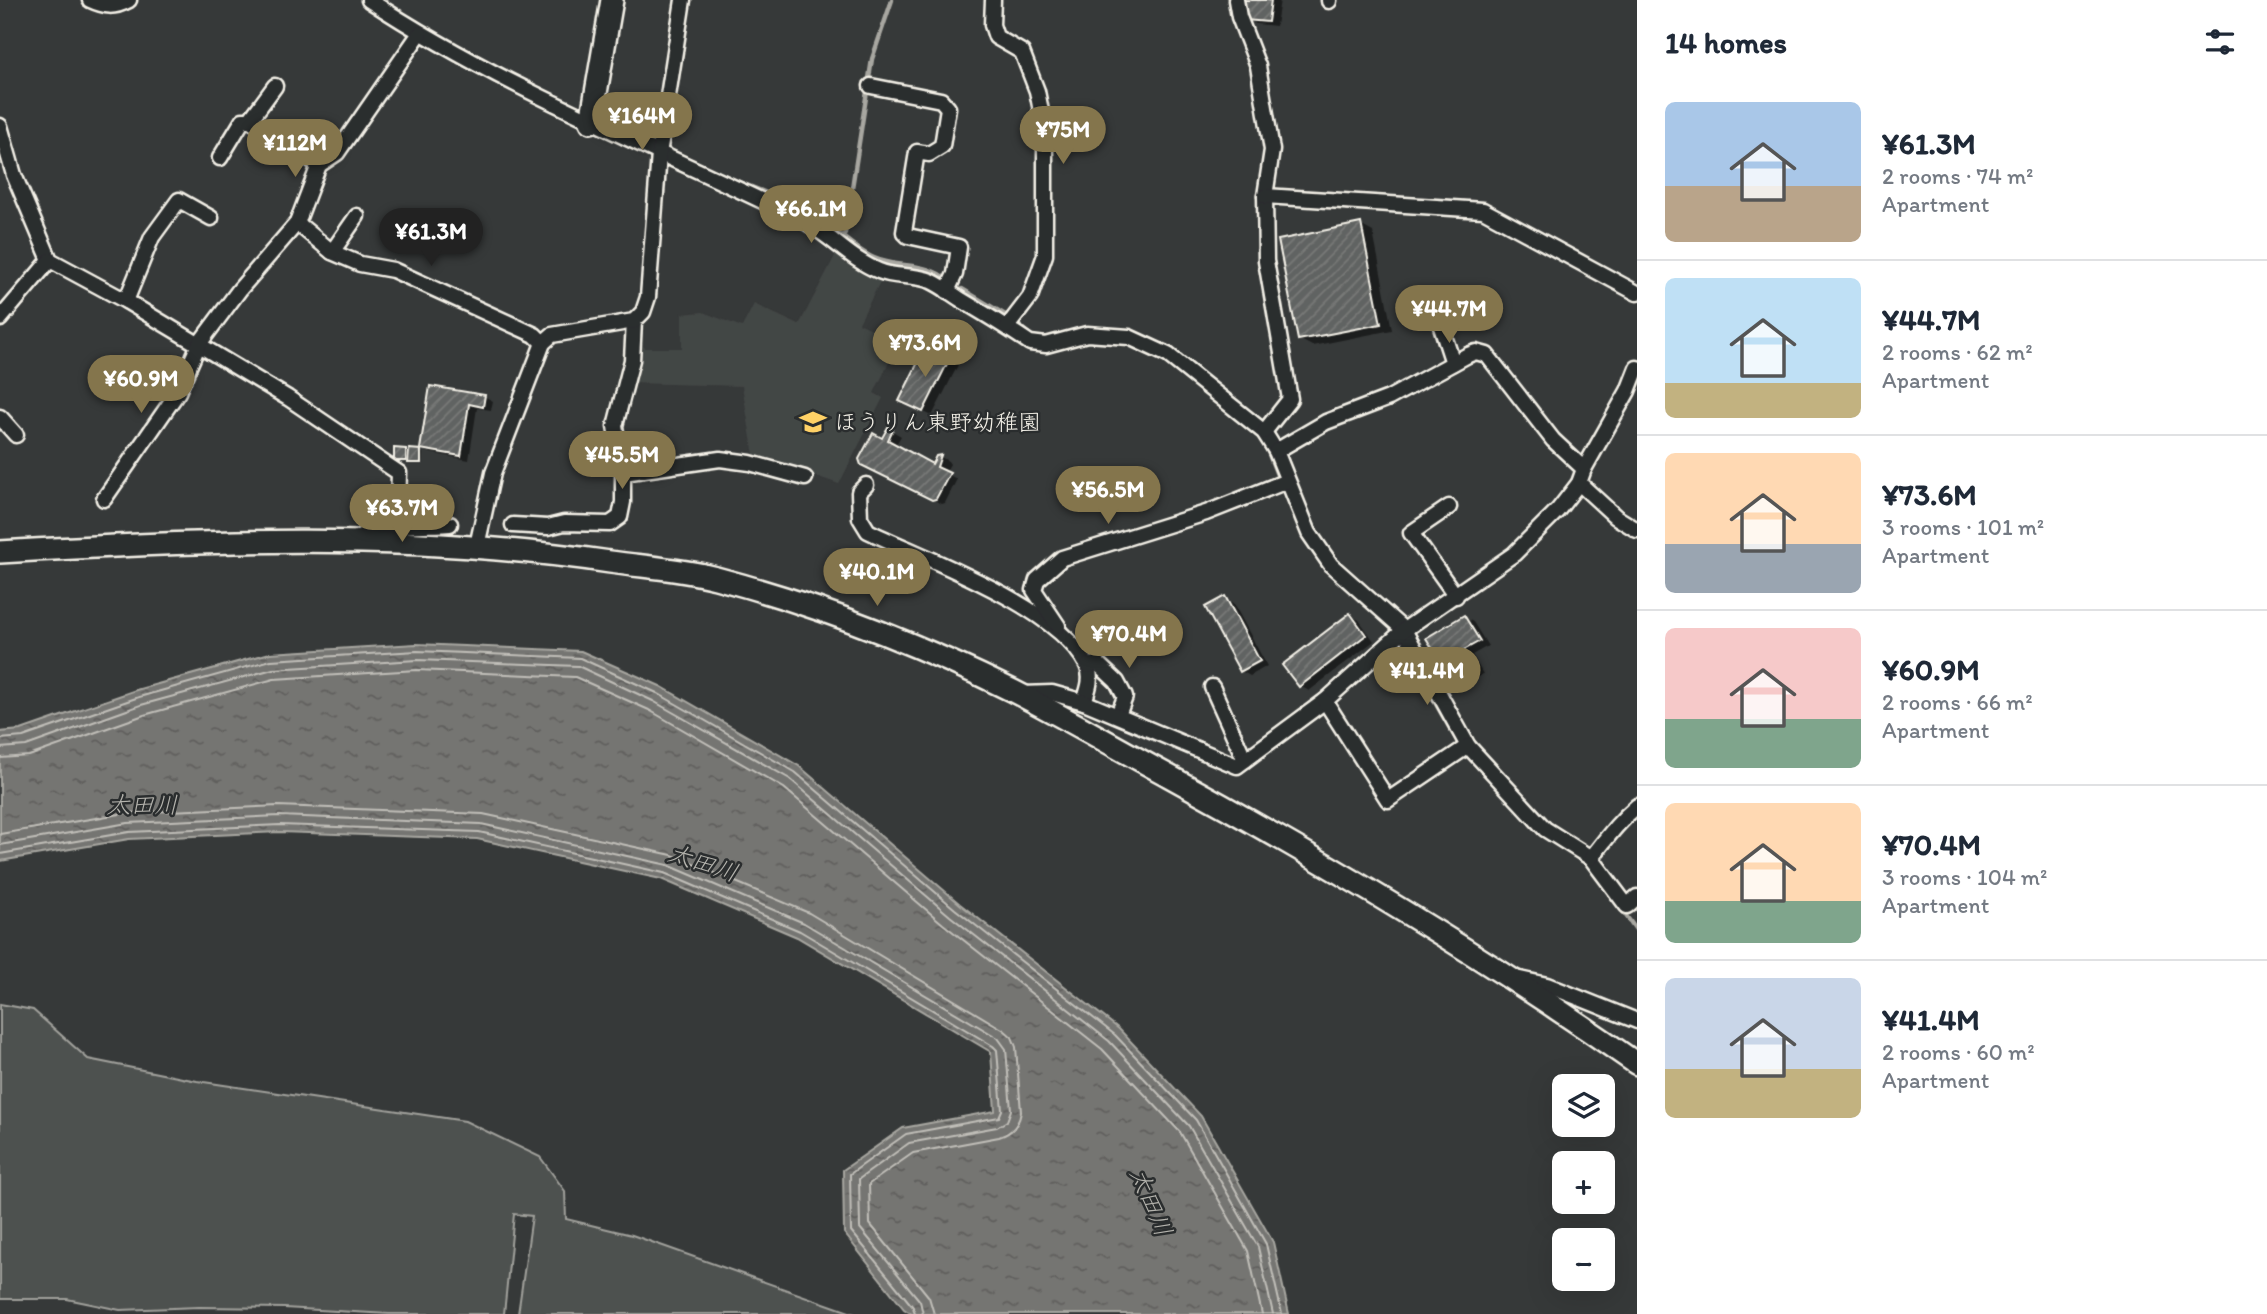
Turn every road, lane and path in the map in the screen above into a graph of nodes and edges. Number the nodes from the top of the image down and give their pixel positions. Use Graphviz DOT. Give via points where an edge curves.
graph roads {
  1 [pos="90,0"];
  2 [pos="129,0"];
  3 [pos="369,0"];
  4 [pos="612,0"];
  5 [pos="683,0"];
  6 [pos="993,0"];
  7 [pos="1236,0"];
  8 [pos="420,33"];
  9 [pos="275,86"];
  10 [pos="871,86"];
  11 [pos="250,120"];
  12 [pos="591,122"];
  13 [pos="0,126"];
  14 [pos="659,154"];
  15 [pos="220,158"];
  16 [pos="319,165"];
  17 [pos="1265,196"];
  18 [pos="357,216"];
  19 [pos="211,218"];
  20 [pos="297,223"];
  21 [pos="332,252"];
  22 [pos="50,260"];
  23 [pos="947,291"];
  24 [pos="1637,293"];
  25 [pos="126,301"];
  26 [pos="1436,312"];
  27 [pos="0,319"];
  28 [pos="634,321"];
  29 [pos="1007,327"];
  30 [pos="543,342"];
  31 [pos="199,344"];
  32 [pos="1453,363"];
  33 [pos="1637,368"];
  34 [pos="0,417"];
  35 [pos="1264,432"];
  36 [pos="16,435"];
  37 [pos="1276,451"];
  38 [pos="623,473"];
  39 [pos="1582,476"];
  40 [pos="805,478"];
  41 [pos="1287,481"];
  42 [pos="866,485"];
  43 [pos="104,499"];
  44 [pos="398,504"];
  45 [pos="1449,507"];
  46 [pos="450,524"];
  47 [pos="513,526"];
  48 [pos="548,527"];
  49 [pos="1637,530"];
  50 [pos="571,532"];
  51 [pos="347,543"];
  52 [pos="477,545"];
  53 [pos="0,552"];
  54 [pos="1456,596"];
  55 [pos="1404,630"];
  56 [pos="1064,636"];
  57 [pos="1088,666"];
  58 [pos="1212,687"];
  59 [pos="1019,694"];
  60 [pos="1325,701"];
  61 [pos="1084,702"];
  62 [pos="1118,715"];
  63 [pos="1468,746"];
  64 [pos="1245,760"];
  65 [pos="1637,806"];
  66 [pos="1591,858"];
  67 [pos="1637,897"];
  68 [pos="1509,977"];
  69 [pos="1637,1021"];
  70 [pos="1637,1064"];
  1 -- 2 [label="street" via="117,7"];
  3 -- 8 [label="street"];
  4 -- 12 [label="street"];
  5 -- 14 [label="street"];
  6 -- 29 [label="street" via="996,37 1022,52 1037,91 1045,131 1045,255 1030,297"];
  7 -- 17 [label="street" via="1258,66 1272,150"];
  8 -- 12 [label="street"];
  8 -- 16 [label="street" via="337,153"];
  9 -- 11 [label="street"];
  10 -- 23 [label="street" via="941,100 948,108 942,146 929,154 917,152 904,232 960,247"];
  11 -- 15 [label="street" via="243,120"];
  11 -- 16 [label="street"];
  12 -- 14 [label="street"];
  13 -- 22 [label="street" via="14,175"];
  14 -- 23 [label="street" via="802,220 882,272 914,275"];
  14 -- 28 [label="street" via="648,297"];
  16 -- 20 [label="street"];
  17 -- 24 [label="street" via="1483,210"];
  17 -- 35 [label="street" via="1266,261 1290,399"];
  18 -- 21 [label="street"];
  19 -- 25 [label="street" via="179,200 152,237"];
  20 -- 21 [label="street"];
  20 -- 31 [label="street"];
  21 -- 30 [label="street" via="360,264 393,270"];
  22 -- 25 [label="street"];
  22 -- 27 [label="street"];
  23 -- 29 [label="street"];
  25 -- 31 [label="street"];
  26 -- 32 [label="street"];
  28 -- 30 [label="street" via="552,335"];
  28 -- 38 [label="street" via="632,360 615,426"];
  29 -- 35 [label="street" via="1030,343 1045,345 1087,334 1129,337 1168,355"];
  30 -- 52 [label="street" via="493,473"];
  31 -- 43 [label="street" via="178,392"];
  31 -- 44 [label="street" via="399,472"];
  32 -- 37 [label="street" via="1389,398 1326,422"];
  32 -- 39 [label="street" via="1476,352 1487,355"];
  33 -- 39 [label="street"];
  34 -- 36 [label="street"];
  35 -- 37 [label="street"];
  37 -- 41 [label="street"];
  38 -- 40 [label="street" via="720,459"];
  38 -- 48 [label="street" via="620,517 610,524"];
  39 -- 49 [label="street" via="1616,517"];
  39 -- 54 [label="street" via="1558,510 1514,554"];
  41 -- 55 [label="street" via="1309,533 1331,565"];
  41 -- 56 [label="street" via="1206,513 1062,558 1037,580 1034,590"];
  42 -- 56 [label="street" via="859,492 860,518 869,531 992,589"];
  45 -- 54 [label="street" via="1411,533"];
  46 -- 51 [label="street" via="387,528"];
  47 -- 48 [label="street"];
  48 -- 50 [label="street"];
  51 -- 52 [label="street"];
  51 -- 53 [label="street" via="232,542"];
  52 -- 59 [label="street" via="712,577 853,620"];
  54 -- 55 [label="street"];
  55 -- 60 [label="street"];
  55 -- 63 [label="street"];
  56 -- 57 [label="street"];
  57 -- 61 [label="street" via="1091,683"];
  57 -- 62 [label="street" via="1097,663 1117,682 1125,697"];
  58 -- 64 [label="street"];
  59 -- 61 [label="street" via="1052,692"];
  59 -- 68 [label="street" via="1304,850"];
  60 -- 63 [label="street" via="1388,800"];
  60 -- 64 [label="street"];
  61 -- 62 [label="street"];
  62 -- 64 [label="street" via="1237,766"];
  63 -- 66 [label="street" via="1545,829"];
  65 -- 66 [label="street"];
  66 -- 67 [label="street" via="1627,906"];
  68 -- 69 [label="street" via="1547,985"];
  68 -- 70 [label="street"];
}
